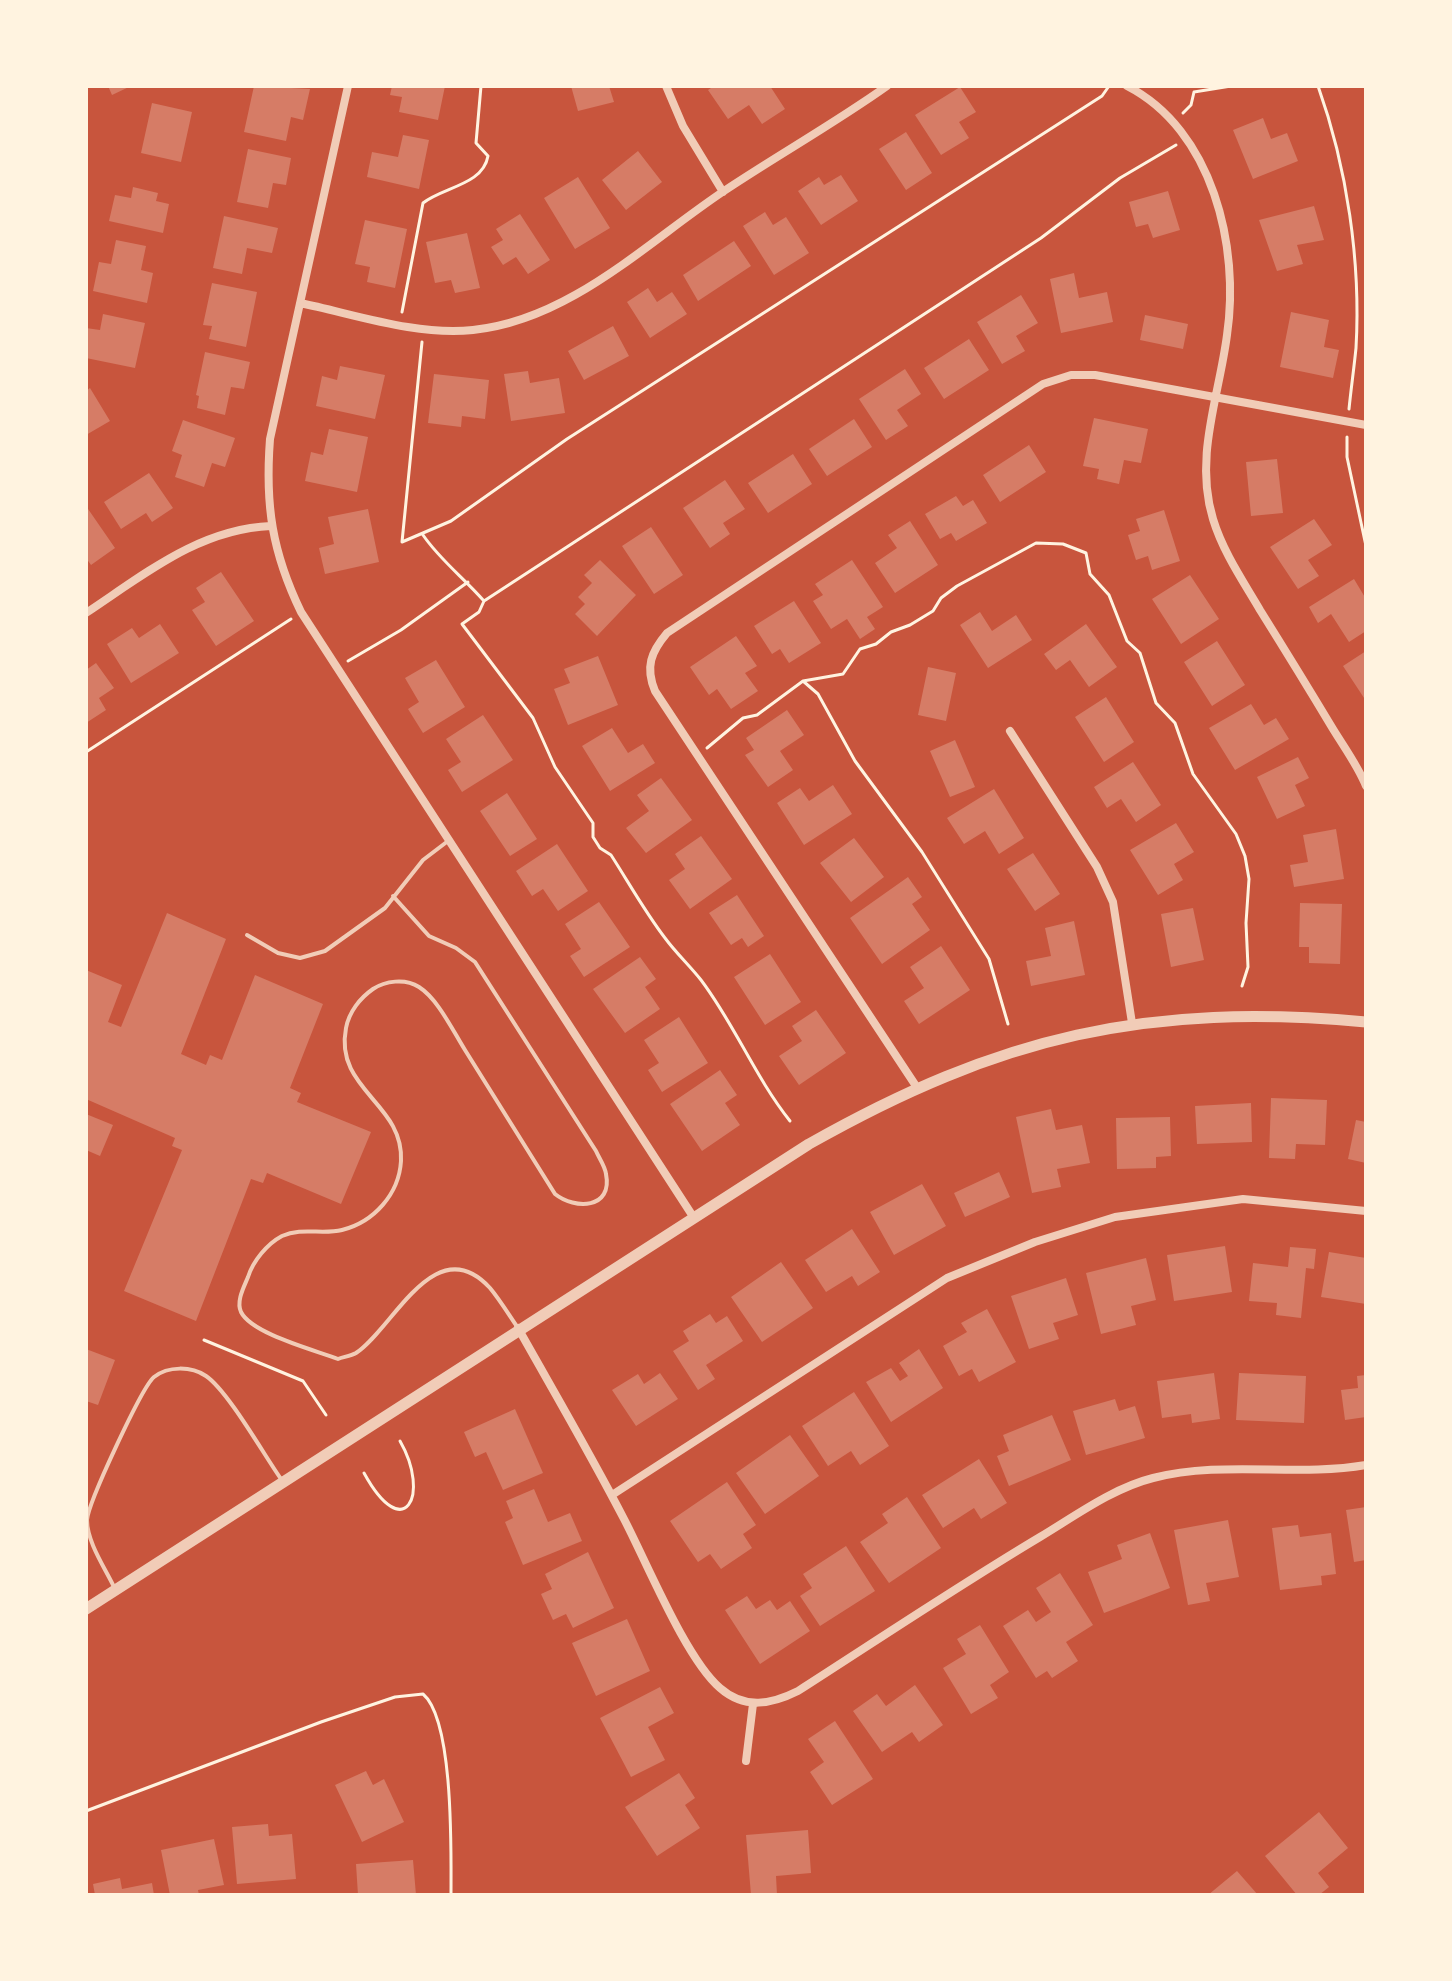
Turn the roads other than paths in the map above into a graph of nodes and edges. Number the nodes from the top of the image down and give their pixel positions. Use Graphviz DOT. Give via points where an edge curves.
graph roads {
  1 [pos="348,86"];
  2 [pos="666,86"];
  3 [pos="887,86"];
  4 [pos="1127,86"];
  5 [pos="723,192"];
  6 [pos="300,303"];
  7 [pos="1216,397"];
  8 [pos="1366,425"];
  9 [pos="271,526"];
  10 [pos="86,613"];
  11 [pos="1010,731"];
  12 [pos="1366,786"];
  13 [pos="449,840"];
  14 [pos="393,896"];
  15 [pos="247,935"];
  16 [pos="1366,1022"];
  17 [pos="1132,1023"];
  18 [pos="916,1086"];
  19 [pos="1366,1211"];
  20 [pos="694,1218"];
  21 [pos="518,1328"];
  22 [pos="1366,1465"];
  23 [pos="282,1481"];
  24 [pos="612,1495"];
  25 [pos="116,1590"];
  26 [pos="86,1609"];
  27 [pos="753,1704"];
  28 [pos="746,1761"];
  1 -- 6 [label="street"];
  2 -- 5 [label="street"];
  3 -- 5 [label="street"];
  4 -- 7 [label="street" via="1186,139 1219,209 1228,252 1228,333"];
  5 -- 6 [label="street" via="610,273 538,314 474,330 423,329"];
  6 -- 9 [label="street" via="270,439 266,489"];
  7 -- 8 [label="street"];
  7 -- 12 [label="street" via="1204,462 1214,524 1232,564"];
  7 -- 18 [label="street" via="1095,375 1071,375 1043,384 667,633 650,660 649,677"];
  9 -- 10 [label="street" via="240,527 189,546"];
  9 -- 13 [label="street" via="283,575 301,612"];
  11 -- 17 [label="street" via="1097,867 1113,902"];
  13 -- 14 [label="lane" via="423,860"];
  13 -- 20 [label="street"];
  14 -- 15 [label="lane" via="385,908 325,951 300,958 278,953"];
  14 -- 21 [label="lane" via="429,936 475,962 596,1151 607,1186 600,1199 586,1206 567,1203 555,1194 420,987 401,981 380,984 353,1009 346,1047 349,1071 389,1116 400,1137 401,1164 390,1198 372,1216 341,1231 297,1232 266,1248 250,1271 241,1312 269,1333 338,1359 356,1352 422,1282 455,1270 489,1287"];
  16 -- 17 [label="street" via="1279,1015"];
  17 -- 18 [label="street" via="1054,1038"];
  18 -- 20 [label="street" via="809,1144"];
  19 -- 24 [label="street" via="1243,1199 1115,1217 1035,1242 947,1278"];
  20 -- 21 [label="street"];
  21 -- 23 [label="street"];
  21 -- 24 [label="street"];
  22 -- 27 [label="street" via="1228,1469 1153,1478 1099,1502 798,1691 774,1703"];
  23 -- 25 [label="street"];
  23 -- 25 [label="lane" via="214,1383 195,1370 162,1372 152,1378 87,1517 91,1538"];
  24 -- 27 [label="street" via="699,1665 721,1690"];
  25 -- 26 [label="street"];
  27 -- 28 [label="street"];
}
